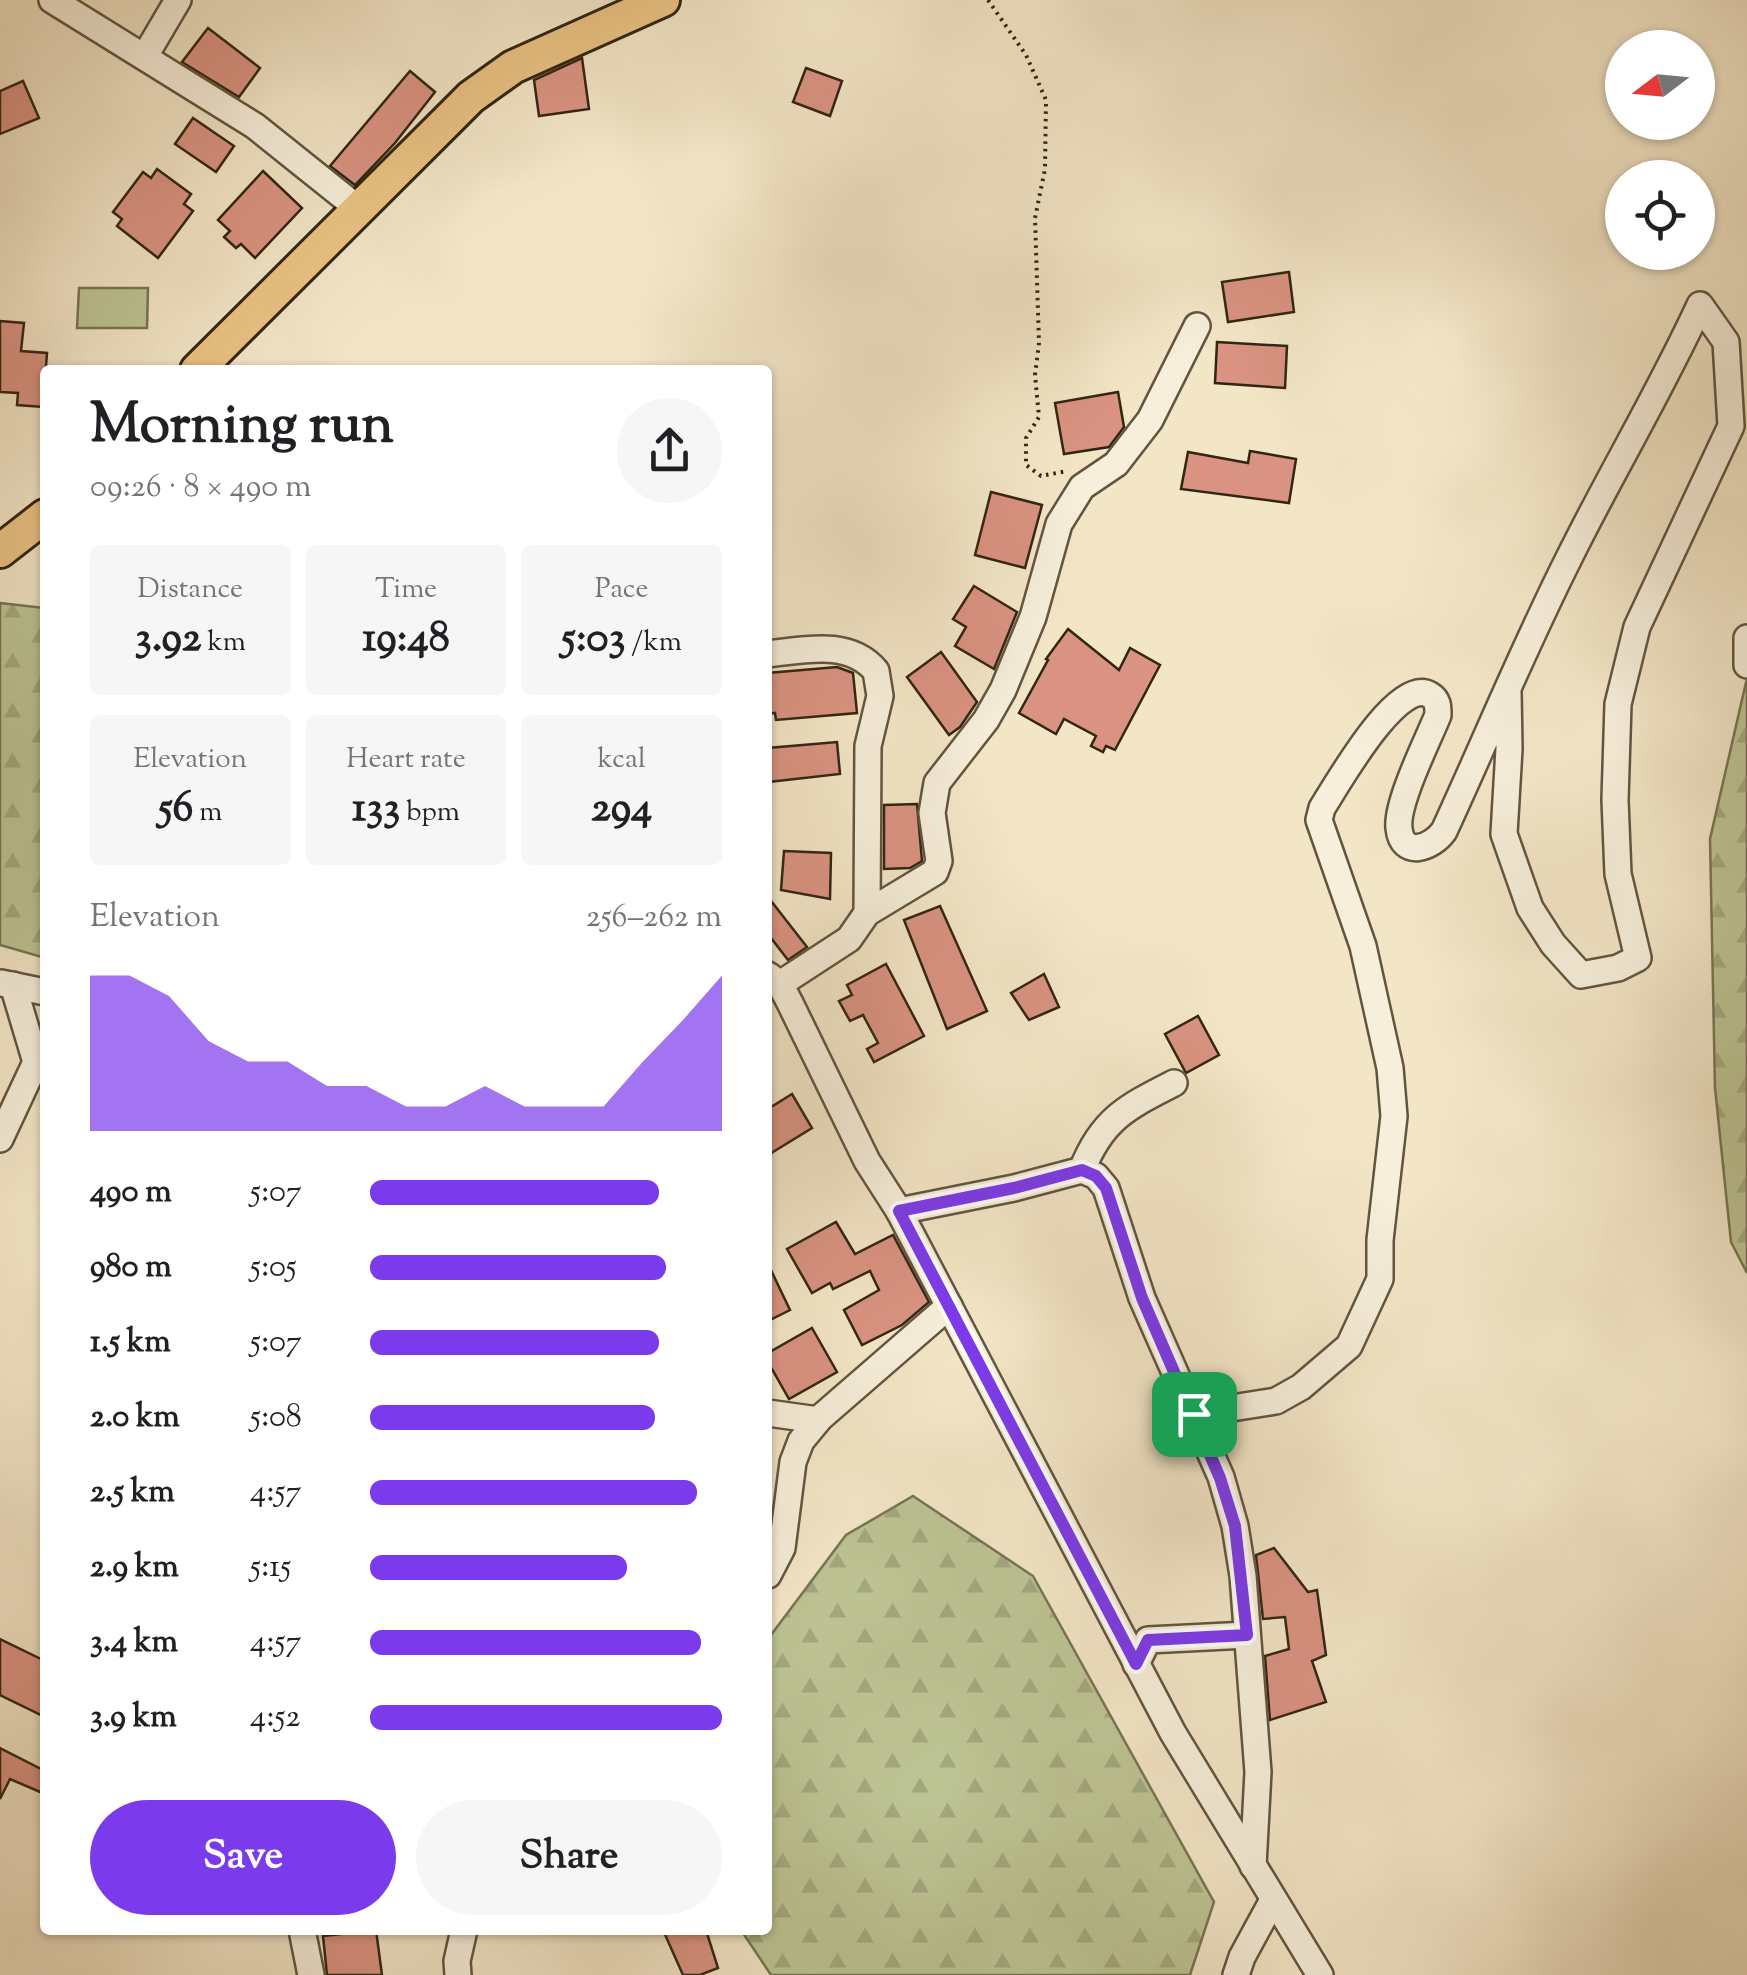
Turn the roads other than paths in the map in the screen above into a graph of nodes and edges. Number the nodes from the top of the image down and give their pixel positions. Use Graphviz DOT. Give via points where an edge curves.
graph roads {
  1 [pos="52,0"];
  2 [pos="178,0"];
  3 [pos="662,0"];
  4 [pos="146,56"];
  5 [pos="360,210"];
  6 [pos="1196,326"];
  7 [pos="201,365"];
  8 [pos="40,526"];
  9 [pos="0,551"];
  10 [pos="1747,638"];
  11 [pos="772,654"];
  12 [pos="1747,665"];
  13 [pos="1508,692"];
  14 [pos="867,913"];
  15 [pos="774,979"];
  16 [pos="7,984"];
  17 [pos="40,991"];
  18 [pos="40,1057"];
  19 [pos="1174,1083"];
  20 [pos="0,1140"];
  21 [pos="1082,1170"];
  22 [pos="899,1211"];
  23 [pos="948,1306"];
  24 [pos="772,1414"];
  25 [pos="1194,1414"];
  26 [pos="818,1420"];
  27 [pos="772,1567"];
  28 [pos="1247,1635"];
  29 [pos="1136,1664"];
  30 [pos="1254,1866"];
  31 [pos="1273,1900"];
  32 [pos="303,1935"];
  33 [pos="463,1935"];
  34 [pos="311,1975"];
  35 [pos="458,1975"];
  36 [pos="1236,1975"];
  37 [pos="1320,1975"];
  1 -- 4 [label="street"];
  2 -- 4 [label="street"];
  3 -- 5 [label="main road" via="534,55 492,81"];
  4 -- 5 [label="street" via="255,126"];
  5 -- 7 [label="main road"];
  6 -- 14 [label="street" via="1150,420 1064,514 1003,690 937,783 935,872"];
  8 -- 9 [label="main road"];
  10 -- 12 [label="street"];
  11 -- 14 [label="street" via="840,650 876,671 880,696 868,746"];
  13 -- 13 [label="street" via="1568,559 1700,305 1726,342 1731,426 1637,627 1618,704 1618,874 1638,958 1618,968 1581,975 1530,908 1504,834"];
  13 -- 25 [label="street" via="1437,842 1413,848 1399,828 1438,715 1438,704 1422,692 1410,693 1386,714 1322,808 1318,820 1363,946 1390,1068 1394,1116 1380,1279 1349,1346 1301,1387 1276,1401"];
  14 -- 15 [label="street" via="848,939"];
  15 -- 22 [label="street"];
  16 -- 17 [label="street"];
  16 -- 18 [label="street"];
  18 -- 20 [label="street"];
  19 -- 21 [label="street" via="1119,1112"];
  21 -- 22 [label="street"];
  21 -- 25 [label="street" via="1106,1188 1142,1298"];
  22 -- 23 [label="street"];
  23 -- 26 [label="street"];
  23 -- 29 [label="street"];
  24 -- 26 [label="street"];
  25 -- 28 [label="street" via="1235,1526"];
  26 -- 27 [label="street" via="793,1462 782,1548"];
  28 -- 29 [label="street" via="1148,1640"];
  28 -- 30 [label="street" via="1258,1772"];
  29 -- 30 [label="street"];
  30 -- 31 [label="street"];
  31 -- 36 [label="street"];
  31 -- 37 [label="street"];
  32 -- 34 [label="street"];
  33 -- 35 [label="street"];
}
